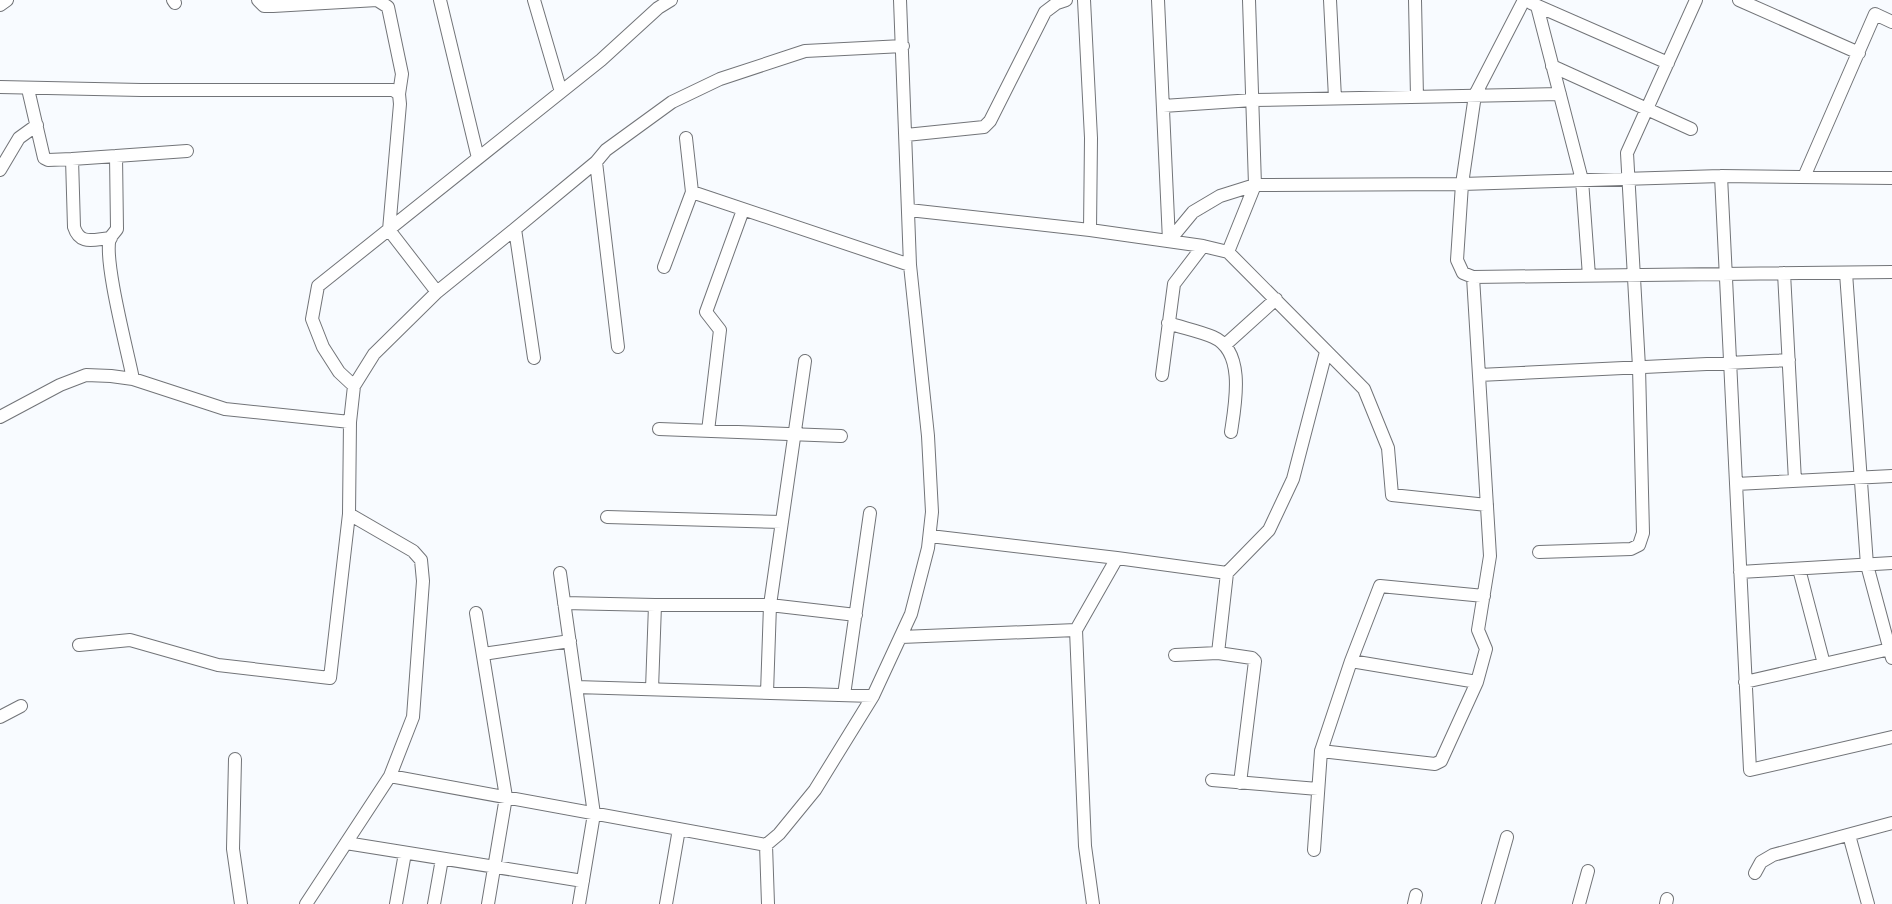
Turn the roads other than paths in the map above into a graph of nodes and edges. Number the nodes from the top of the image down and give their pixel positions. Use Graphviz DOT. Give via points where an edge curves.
graph roads {
  1 [pos="7,0"];
  2 [pos="258,0"];
  3 [pos="440,0"];
  4 [pos="534,0"];
  5 [pos="671,0"];
  6 [pos="900,0"];
  7 [pos="1066,0"];
  8 [pos="1084,0"];
  9 [pos="1158,0"];
  10 [pos="1249,0"];
  11 [pos="1330,0"];
  12 [pos="1415,0"];
  13 [pos="1524,0"];
  14 [pos="1696,0"];
  15 [pos="1739,0"];
  16 [pos="349,1"];
  17 [pos="0,5"];
  18 [pos="1537,6"];
  19 [pos="1892,22"];
  20 [pos="903,46"];
  21 [pos="1858,53"];
  22 [pos="1668,62"];
  23 [pos="1552,66"];
  24 [pos="0,88"];
  25 [pos="28,89"];
  26 [pos="560,92"];
  27 [pos="399,94"];
  28 [pos="1560,94"];
  29 [pos="1475,96"];
  30 [pos="1416,97"];
  31 [pos="1335,98"];
  32 [pos="1253,100"];
  33 [pos="1163,106"];
  34 [pos="1647,109"];
  35 [pos="36,125"];
  36 [pos="1691,129"];
  37 [pos="906,135"];
  38 [pos="686,138"];
  39 [pos="187,151"];
  40 [pos="116,156"];
  41 [pos="478,158"];
  42 [pos="72,159"];
  43 [pos="596,162"];
  44 [pos="0,170"];
  45 [pos="1721,176"];
  46 [pos="1804,177"];
  47 [pos="1892,178"];
  48 [pos="1628,179"];
  49 [pos="1582,180"];
  50 [pos="1462,184"];
  51 [pos="1256,185"];
  52 [pos="692,192"];
  53 [pos="743,210"];
  54 [pos="908,210"];
  55 [pos="388,230"];
  56 [pos="516,230"];
  57 [pos="1090,230"];
  58 [pos="110,238"];
  59 [pos="1169,241"];
  60 [pos="1203,246"];
  61 [pos="1228,252"];
  62 [pos="910,265"];
  63 [pos="664,267"];
  64 [pos="1892,272"];
  65 [pos="1784,273"];
  66 [pos="1846,273"];
  67 [pos="1726,274"];
  68 [pos="1634,275"];
  69 [pos="1589,276"];
  70 [pos="1474,278"];
  71 [pos="436,292"];
  72 [pos="1276,299"];
  73 [pos="1168,323"];
  74 [pos="1225,345"];
  75 [pos="618,347"];
  76 [pos="1326,352"];
  77 [pos="534,358"];
  78 [pos="1789,360"];
  79 [pos="805,361"];
  80 [pos="1730,363"];
  81 [pos="1639,367"];
  82 [pos="1479,374"];
  83 [pos="1162,375"];
  84 [pos="134,379"];
  85 [pos="354,386"];
  86 [pos="0,417"];
  87 [pos="350,422"];
  88 [pos="658,430"];
  89 [pos="708,431"];
  90 [pos="1231,432"];
  91 [pos="794,434"];
  92 [pos="841,436"];
  93 [pos="1892,476"];
  94 [pos="1861,477"];
  95 [pos="1795,481"];
  96 [pos="1736,484"];
  97 [pos="1487,505"];
  98 [pos="870,513"];
  99 [pos="348,514"];
  100 [pos="608,517"];
  101 [pos="782,522"];
  102 [pos="930,536"];
  103 [pos="1539,552"];
  104 [pos="1117,558"];
  105 [pos="1892,564"];
  106 [pos="1867,565"];
  107 [pos="1799,569"];
  108 [pos="1740,572"];
  109 [pos="560,573"];
  110 [pos="1227,573"];
  111 [pos="1484,596"];
  112 [pos="564,603"];
  113 [pos="655,605"];
  114 [pos="770,605"];
  115 [pos="476,613"];
  116 [pos="856,615"];
  117 [pos="1076,630"];
  118 [pos="900,637"];
  119 [pos="570,641"];
  120 [pos="79,645"];
  121 [pos="1218,653"];
  122 [pos="1891,653"];
  123 [pos="483,654"];
  124 [pos="1175,655"];
  125 [pos="1351,661"];
  126 [pos="1824,664"];
  127 [pos="1477,682"];
  128 [pos="1745,682"];
  129 [pos="576,687"];
  130 [pos="652,689"];
  131 [pos="767,693"];
  132 [pos="844,695"];
  133 [pos="874,696"];
  134 [pos="21,706"];
  135 [pos="0,717"];
  136 [pos="1892,737"];
  137 [pos="1321,751"];
  138 [pos="235,759"];
  139 [pos="390,776"];
  140 [pos="1212,780"];
  141 [pos="1240,783"];
  142 [pos="1318,789"];
  143 [pos="506,797"];
  144 [pos="594,814"];
  145 [pos="1892,823"];
  146 [pos="679,829"];
  147 [pos="1849,835"];
  148 [pos="1507,837"];
  149 [pos="346,843"];
  150 [pos="766,845"];
  151 [pos="1314,850"];
  152 [pos="405,853"];
  153 [pos="442,859"];
  154 [pos="494,867"];
  155 [pos="1588,871"];
  156 [pos="1755,874"];
  157 [pos="583,881"];
  158 [pos="241,904"];
  159 [pos="306,904"];
  160 [pos="396,904"];
  161 [pos="434,904"];
  162 [pos="488,904"];
  163 [pos="579,904"];
  164 [pos="666,904"];
  165 [pos="768,904"];
  166 [pos="1093,904"];
  167 [pos="1488,904"];
  168 [pos="1579,904"];
  169 [pos="1868,904"];
  1 -- 17 [label="street"];
  2 -- 16 [label="street" via="264,6"];
  3 -- 41 [label="street"];
  4 -- 26 [label="street"];
  5 -- 26 [label="street"];
  6 -- 20 [label="street"];
  7 -- 37 [label="street" via="1057,2 1045,12 984,127"];
  8 -- 57 [label="street" via="1091,138"];
  9 -- 33 [label="street"];
  10 -- 32 [label="street"];
  11 -- 31 [label="street"];
  12 -- 30 [label="street"];
  13 -- 18 [label="street"];
  13 -- 29 [label="street"];
  14 -- 22 [label="street"];
  15 -- 21 [label="street"];
  16 -- 27 [label="street" via="376,0 388,7 402,74"];
  18 -- 22 [label="street"];
  18 -- 23 [label="street"];
  19 -- 21 [label="street" via="1876,14"];
  20 -- 37 [label="street"];
  20 -- 43 [label="street" via="804,51 720,79 672,102 606,150"];
  21 -- 46 [label="street"];
  22 -- 34 [label="street"];
  23 -- 28 [label="street"];
  23 -- 34 [label="street"];
  24 -- 25 [label="street"];
  25 -- 27 [label="street" via="393,90"];
  25 -- 35 [label="street"];
  26 -- 41 [label="street"];
  27 -- 55 [label="street"];
  28 -- 29 [label="street"];
  28 -- 49 [label="street"];
  29 -- 30 [label="street"];
  29 -- 50 [label="street"];
  30 -- 31 [label="street"];
  31 -- 32 [label="street"];
  32 -- 33 [label="street"];
  32 -- 51 [label="street"];
  33 -- 59 [label="street"];
  34 -- 36 [label="street"];
  34 -- 48 [label="street" via="1627,153"];
  35 -- 42 [label="street" via="44,158"];
  35 -- 44 [label="street" via="19,138"];
  37 -- 54 [label="street"];
  38 -- 52 [label="street"];
  39 -- 40 [label="street"];
  40 -- 42 [label="street"];
  40 -- 58 [label="street" via="117,229"];
  41 -- 55 [label="street"];
  42 -- 58 [label="street" via="77,235 84,240"];
  43 -- 56 [label="street"];
  43 -- 75 [label="street"];
  45 -- 46 [label="street"];
  45 -- 48 [label="street"];
  45 -- 67 [label="street"];
  46 -- 47 [label="street"];
  48 -- 49 [label="street"];
  48 -- 68 [label="street"];
  49 -- 50 [label="street"];
  49 -- 69 [label="street"];
  50 -- 51 [label="street"];
  50 -- 70 [label="street" via="1457,260 1463,273"];
  51 -- 59 [label="street" via="1220,196 1193,212"];
  51 -- 61 [label="street"];
  52 -- 53 [label="street"];
  52 -- 63 [label="street"];
  53 -- 62 [label="street"];
  53 -- 89 [label="street" via="706,312 720,330"];
  54 -- 57 [label="street"];
  54 -- 62 [label="street"];
  55 -- 71 [label="street"];
  55 -- 85 [label="street" via="318,286 312,319 323,347 339,372"];
  56 -- 71 [label="street"];
  56 -- 77 [label="street"];
  57 -- 59 [label="street"];
  58 -- 84 [label="street" via="111,272"];
  59 -- 60 [label="street"];
  60 -- 61 [label="street"];
  60 -- 73 [label="street" via="1174,284"];
  61 -- 72 [label="street"];
  62 -- 102 [label="street" via="928,436"];
  64 -- 66 [label="street"];
  65 -- 66 [label="street"];
  65 -- 67 [label="street"];
  65 -- 78 [label="street"];
  66 -- 94 [label="street"];
  67 -- 68 [label="street"];
  67 -- 80 [label="street"];
  68 -- 69 [label="street"];
  68 -- 81 [label="street"];
  69 -- 70 [label="street"];
  70 -- 82 [label="street"];
  71 -- 85 [label="street" via="374,354"];
  72 -- 74 [label="street"];
  72 -- 76 [label="street"];
  73 -- 74 [label="street" via="1214,337"];
  73 -- 83 [label="street"];
  74 -- 90 [label="street" via="1235,368 1236,395"];
  76 -- 97 [label="street" via="1364,389 1388,448 1392,495"];
  76 -- 110 [label="street" via="1293,479 1270,530"];
  78 -- 80 [label="street"];
  78 -- 95 [label="street"];
  79 -- 91 [label="street"];
  80 -- 81 [label="street"];
  80 -- 96 [label="street"];
  81 -- 82 [label="street"];
  81 -- 103 [label="street" via="1643,533 1638,545 1631,549"];
  82 -- 97 [label="street"];
  84 -- 86 [label="street" via="86,375 60,384"];
  84 -- 87 [label="street" via="225,409"];
  85 -- 87 [label="street"];
  87 -- 99 [label="street"];
  88 -- 89 [label="street"];
  89 -- 91 [label="street"];
  91 -- 92 [label="street"];
  91 -- 101 [label="street"];
  93 -- 94 [label="street"];
  94 -- 95 [label="street"];
  94 -- 106 [label="street"];
  95 -- 96 [label="street"];
  96 -- 108 [label="street"];
  97 -- 111 [label="street" via="1490,556"];
  98 -- 116 [label="street"];
  99 -- 120 [label="street" via="330,678 218,665 130,640"];
  99 -- 139 [label="street" via="414,551 421,560 423,581 413,716"];
  100 -- 101 [label="street"];
  101 -- 114 [label="street"];
  102 -- 104 [label="street"];
  102 -- 118 [label="street" via="911,614"];
  104 -- 110 [label="street"];
  104 -- 117 [label="street"];
  105 -- 106 [label="street"];
  106 -- 107 [label="street"];
  106 -- 122 [label="street"];
  107 -- 108 [label="street"];
  107 -- 126 [label="street"];
  108 -- 128 [label="street"];
  109 -- 112 [label="street"];
  110 -- 121 [label="street"];
  111 -- 125 [label="street" via="1380,586"];
  111 -- 127 [label="street" via="1478,630 1486,649"];
  112 -- 113 [label="street"];
  112 -- 119 [label="street"];
  113 -- 114 [label="street"];
  113 -- 130 [label="street"];
  114 -- 116 [label="street"];
  114 -- 131 [label="street"];
  115 -- 123 [label="street"];
  116 -- 132 [label="street"];
  117 -- 118 [label="street"];
  117 -- 166 [label="street" via="1085,846"];
  118 -- 133 [label="street"];
  119 -- 123 [label="street"];
  119 -- 129 [label="street"];
  121 -- 124 [label="street"];
  121 -- 141 [label="street" via="1255,661"];
  122 -- 126 [label="street"];
  123 -- 143 [label="street"];
  125 -- 127 [label="street"];
  125 -- 137 [label="street"];
  126 -- 128 [label="street"];
  127 -- 137 [label="street" via="1441,761 1435,764"];
  128 -- 136 [label="street" via="1750,770"];
  129 -- 130 [label="street"];
  129 -- 144 [label="street"];
  130 -- 131 [label="street"];
  131 -- 132 [label="street"];
  132 -- 133 [label="street"];
  133 -- 150 [label="street" via="815,790"];
  134 -- 135 [label="street"];
  137 -- 142 [label="street"];
  138 -- 158 [label="street" via="233,849"];
  139 -- 143 [label="street"];
  139 -- 149 [label="street"];
  140 -- 141 [label="street"];
  141 -- 142 [label="street"];
  142 -- 151 [label="street"];
  143 -- 144 [label="street"];
  143 -- 154 [label="street"];
  144 -- 146 [label="street"];
  144 -- 157 [label="street"];
  145 -- 147 [label="street"];
  146 -- 150 [label="street"];
  146 -- 164 [label="street"];
  147 -- 156 [label="street" via="1773,855 1762,862"];
  147 -- 169 [label="street"];
  148 -- 167 [label="street"];
  149 -- 152 [label="street"];
  149 -- 159 [label="street"];
  150 -- 165 [label="street"];
  152 -- 153 [label="street"];
  152 -- 160 [label="street"];
  153 -- 154 [label="street"];
  153 -- 161 [label="street"];
  154 -- 157 [label="street"];
  154 -- 162 [label="street"];
  155 -- 168 [label="street"];
  157 -- 163 [label="street"];
}
